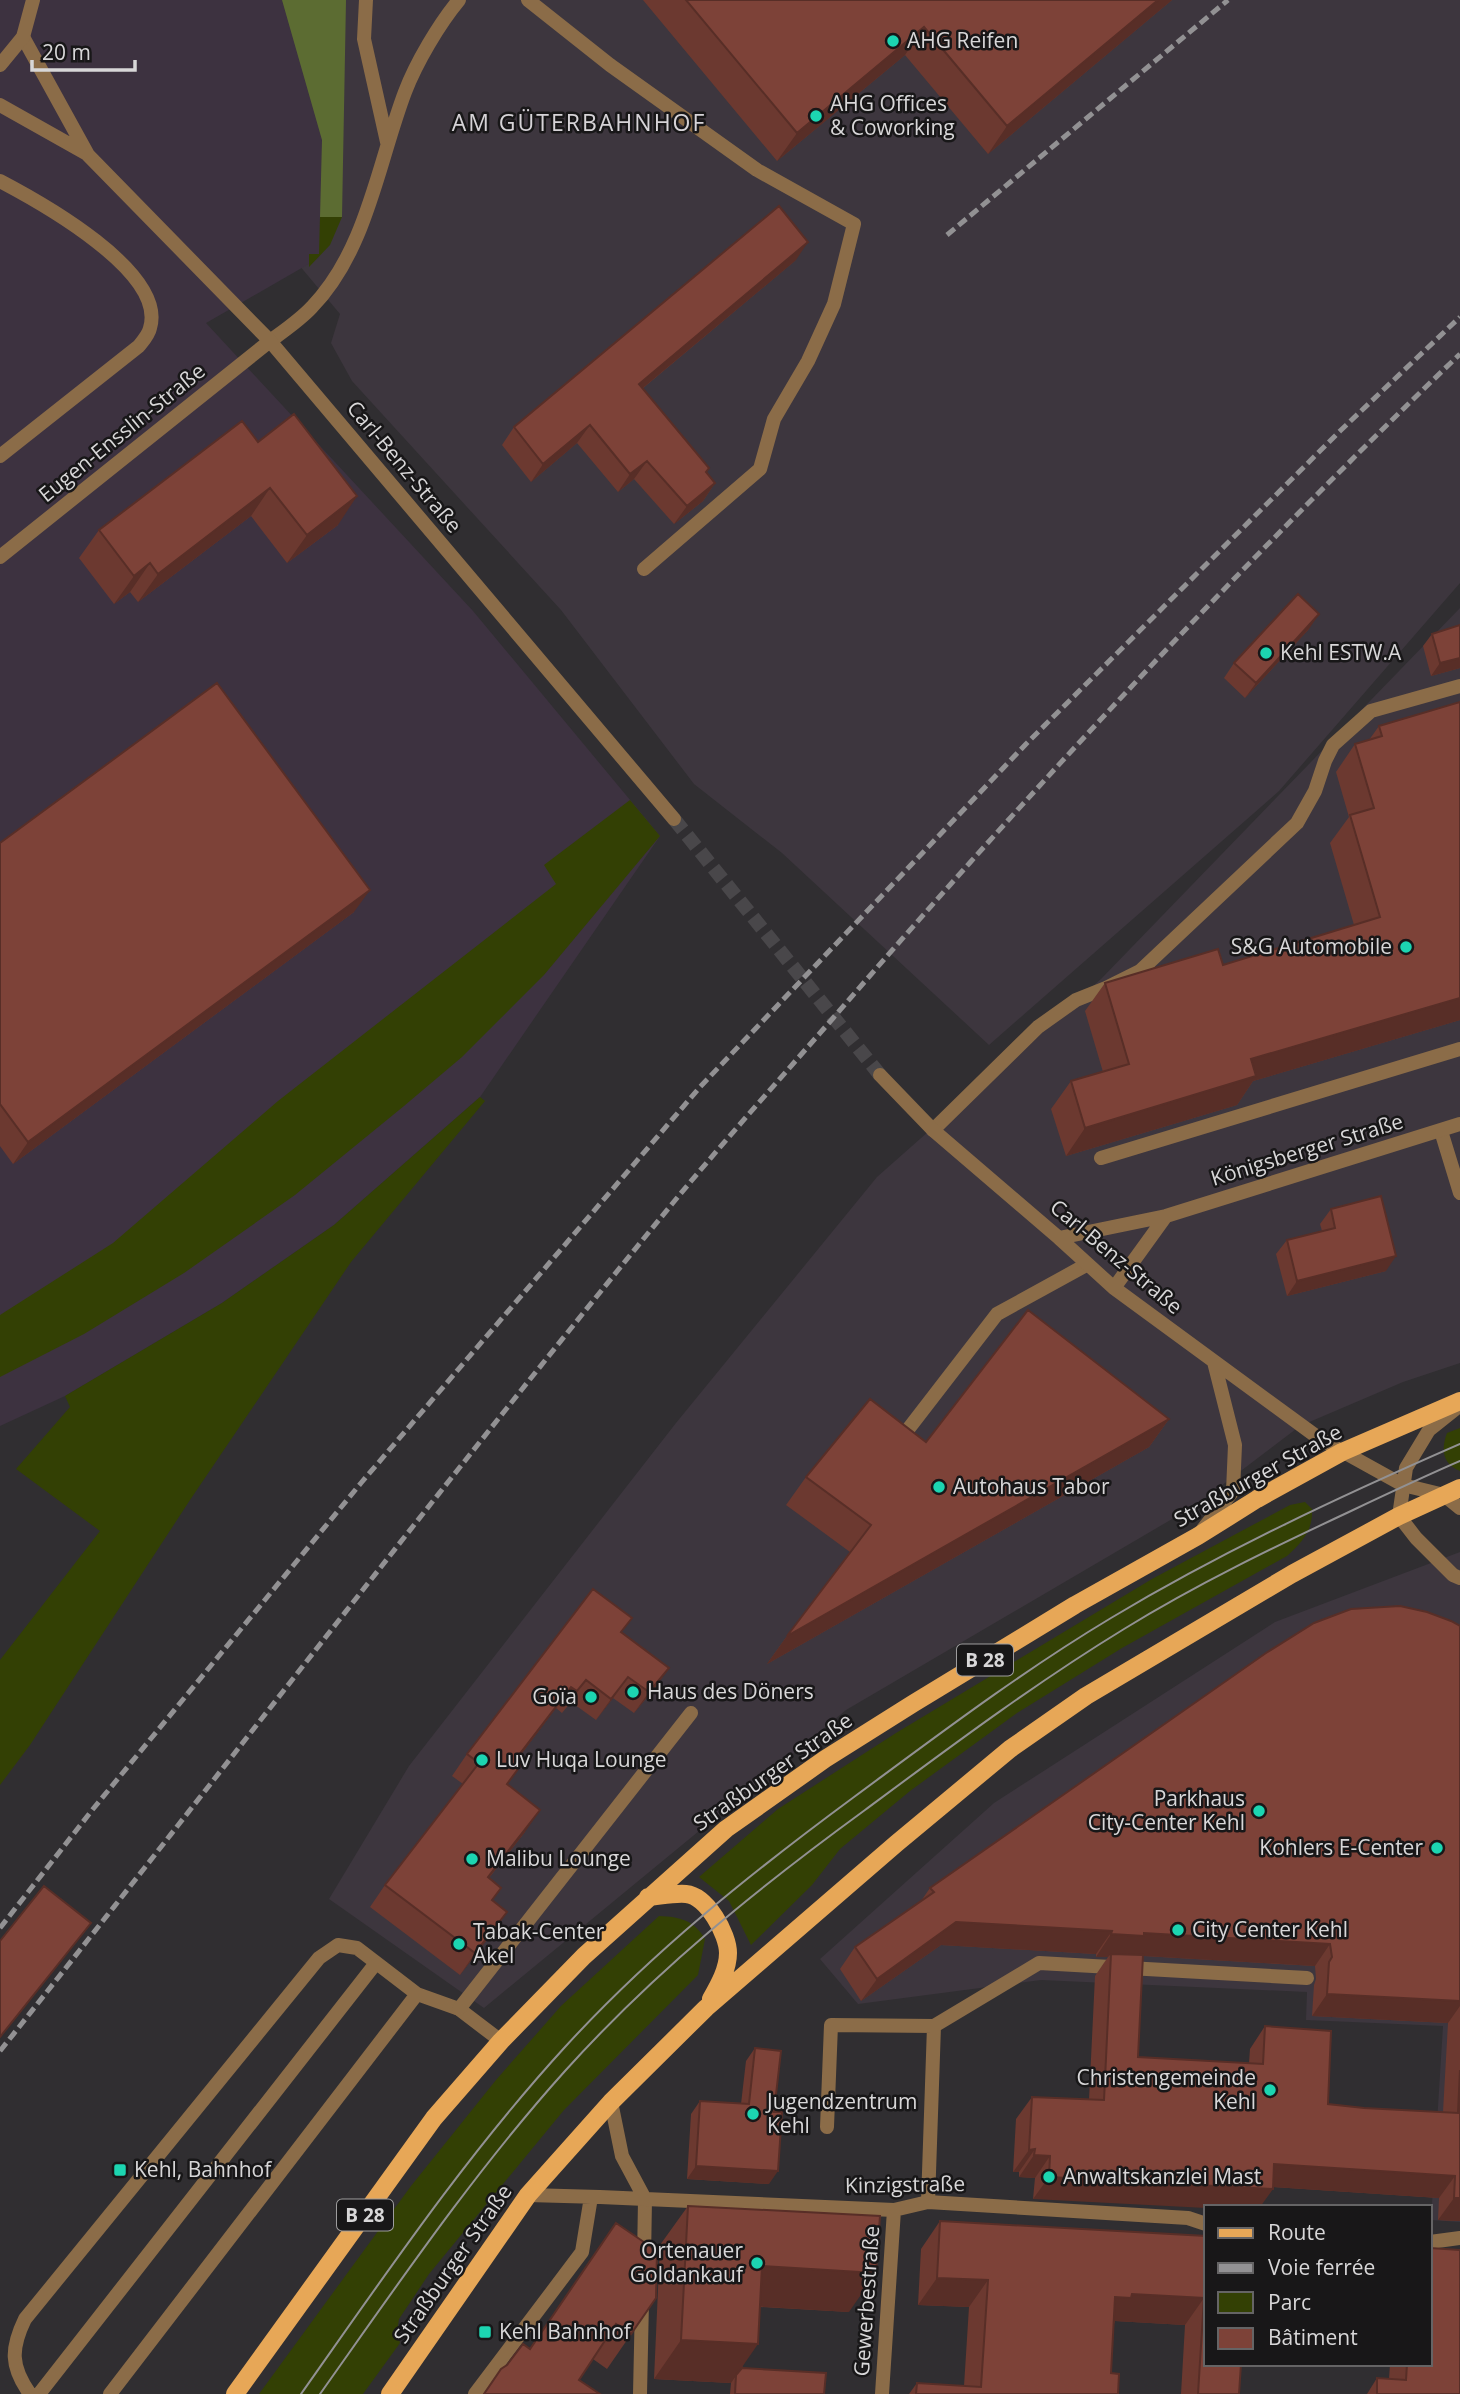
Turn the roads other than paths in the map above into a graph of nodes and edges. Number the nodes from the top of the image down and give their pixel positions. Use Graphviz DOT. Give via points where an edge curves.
graph roads {
  1 [pos="33,0"];
  2 [pos="366,0"];
  3 [pos="459,0"];
  4 [pos="528,0"];
  5 [pos="23,37"];
  6 [pos="0,65"];
  7 [pos="0,105"];
  8 [pos="388,143"];
  9 [pos="88,155"];
  10 [pos="0,181"];
  11 [pos="270,341"];
  12 [pos="0,456"];
  13 [pos="0,557"];
  14 [pos="644,569"];
  15 [pos="1460,686"];
  16 [pos="674,819"];
  17 [pos="1460,1049"];
  18 [pos="880,1075"];
  19 [pos="1460,1124"];
  20 [pos="933,1130"];
  21 [pos="1441,1131"];
  22 [pos="1101,1158"];
  23 [pos="1460,1193"];
  24 [pos="1166,1216"];
  25 [pos="1059,1238"];
  26 [pos="1086,1265"];
  27 [pos="1114,1288"];
  28 [pos="1214,1362"];
  29 [pos="1460,1403"];
  30 [pos="906,1432"];
  31 [pos="1342,1452"];
  32 [pos="1404,1485"];
  33 [pos="1452,1491"];
  34 [pos="1460,1508"];
  35 [pos="1399,1516"];
  36 [pos="1198,1536"];
  37 [pos="1460,1578"];
  38 [pos="691,1713"];
  39 [pos="648,1897"];
  40 [pos="376,1963"];
  41 [pos="1307,1978"];
  42 [pos="417,1994"];
  43 [pos="706,2008"];
  44 [pos="459,2009"];
  45 [pos="934,2026"];
  46 [pos="501,2041"];
  47 [pos="611,2102"];
  48 [pos="827,2127"];
  49 [pos="528,2195"];
  50 [pos="591,2197"];
  51 [pos="645,2199"];
  52 [pos="928,2202"];
  53 [pos="894,2210"];
  54 [pos="1204,2223"];
  55 [pos="1460,2238"];
  56 [pos="1432,2242"];
  57 [pos="30,2394"];
  58 [pos="38,2394"];
  59 [pos="110,2394"];
  60 [pos="235,2394"];
  61 [pos="390,2394"];
  62 [pos="475,2394"];
  63 [pos="640,2394"];
  64 [pos="882,2394"];
  1 -- 5 [label="street"];
  2 -- 8 [label="street" via="364,39"];
  3 -- 8 [label="street" via="405,89"];
  4 -- 14 [label="street" via="757,170 854,224 834,304 774,419 760,470"];
  5 -- 6 [label="street"];
  5 -- 9 [label="street, Carl-Benz-Straße"];
  7 -- 9 [label="street, Carl-Benz-Straße"];
  8 -- 11 [label="street" via="358,234 338,271 312,307"];
  9 -- 11 [label="street, Carl-Benz-Straße"];
  10 -- 12 [label="street" via="100,243 132,275 145,293 151,313 150,328 139,346"];
  11 -- 13 [label="street, Eugen-Ensslin-Straße"];
  11 -- 16 [label="street, Carl-Benz-Straße"];
  15 -- 20 [label="street" via="1371,711 1333,745 1297,823 1140,971 1076,1000 1038,1027"];
  17 -- 22 [label="street"];
  18 -- 20 [label="street, Carl-Benz-Straße"];
  19 -- 21 [label="street, Königsberger Straße"];
  20 -- 25 [label="street, Carl-Benz-Straße"];
  21 -- 23 [label="street"];
  21 -- 24 [label="street, Königsberger Straße"];
  24 -- 25 [label="street, Königsberger Straße"];
  24 -- 27 [label="street"];
  25 -- 26 [label="street, Carl-Benz-Straße"];
  26 -- 27 [label="street, Carl-Benz-Straße"];
  26 -- 30 [label="street" via="997,1314"];
  27 -- 28 [label="street, Carl-Benz-Straße"];
  28 -- 31 [label="street, Carl-Benz-Straße"];
  28 -- 36 [label="street" via="1234,1445 1233,1491"];
  29 -- 31 [label="main road, Straßburger Straße / B 28"];
  29 -- 32 [label="street" via="1429,1430 1406,1468"];
  31 -- 32 [label="street, Carl-Benz-Straße"];
  31 -- 36 [label="main road, Straßburger Straße / B 28"];
  32 -- 33 [label="street, Carl-Benz-Straße"];
  32 -- 35 [label="street"];
  33 -- 34 [label="street"];
  33 -- 35 [label="main road, Straßburger Straße"];
  35 -- 37 [label="street"];
  35 -- 43 [label="main road, Straßburger Straße" via="1086,1696 1010,1749"];
  36 -- 39 [label="main road, Straßburger Straße / B 28" via="1075,1605 825,1759 726,1829"];
  38 -- 44 [label="street"];
  39 -- 43 [label="main road" via="688,1894 709,1908 718,1923 728,1952 724,1976"];
  39 -- 46 [label="main road, Straßburger Straße / B 28"];
  40 -- 42 [label="street"];
  40 -- 57 [label="street" via="357,1948 338,1945 319,1958 33,2308 15,2340 14,2356 21,2382"];
  40 -- 58 [label="street"];
  41 -- 45 [label="street" via="1039,1963"];
  42 -- 44 [label="street"];
  42 -- 59 [label="street"];
  43 -- 47 [label="main road, Straßburger Straße"];
  44 -- 46 [label="street"];
  45 -- 48 [label="street" via="831,2025"];
  45 -- 52 [label="street"];
  46 -- 60 [label="main road, Straßburger Straße / B 28" via="434,2118"];
  47 -- 49 [label="main road, Straßburger Straße"];
  47 -- 51 [label="street" via="622,2156"];
  49 -- 50 [label="street, Kinzigstraße"];
  49 -- 61 [label="main road, Straßburger Straße"];
  50 -- 51 [label="street, Kinzigstraße"];
  50 -- 62 [label="street" via="582,2252"];
  51 -- 53 [label="street, Kinzigstraße"];
  51 -- 63 [label="street"];
  52 -- 53 [label="street, Kinzigstraße"];
  52 -- 54 [label="street, Kinzigstraße" via="1188,2218"];
  53 -- 64 [label="street, Gewerbestraße"];
  55 -- 56 [label="street"];
}
